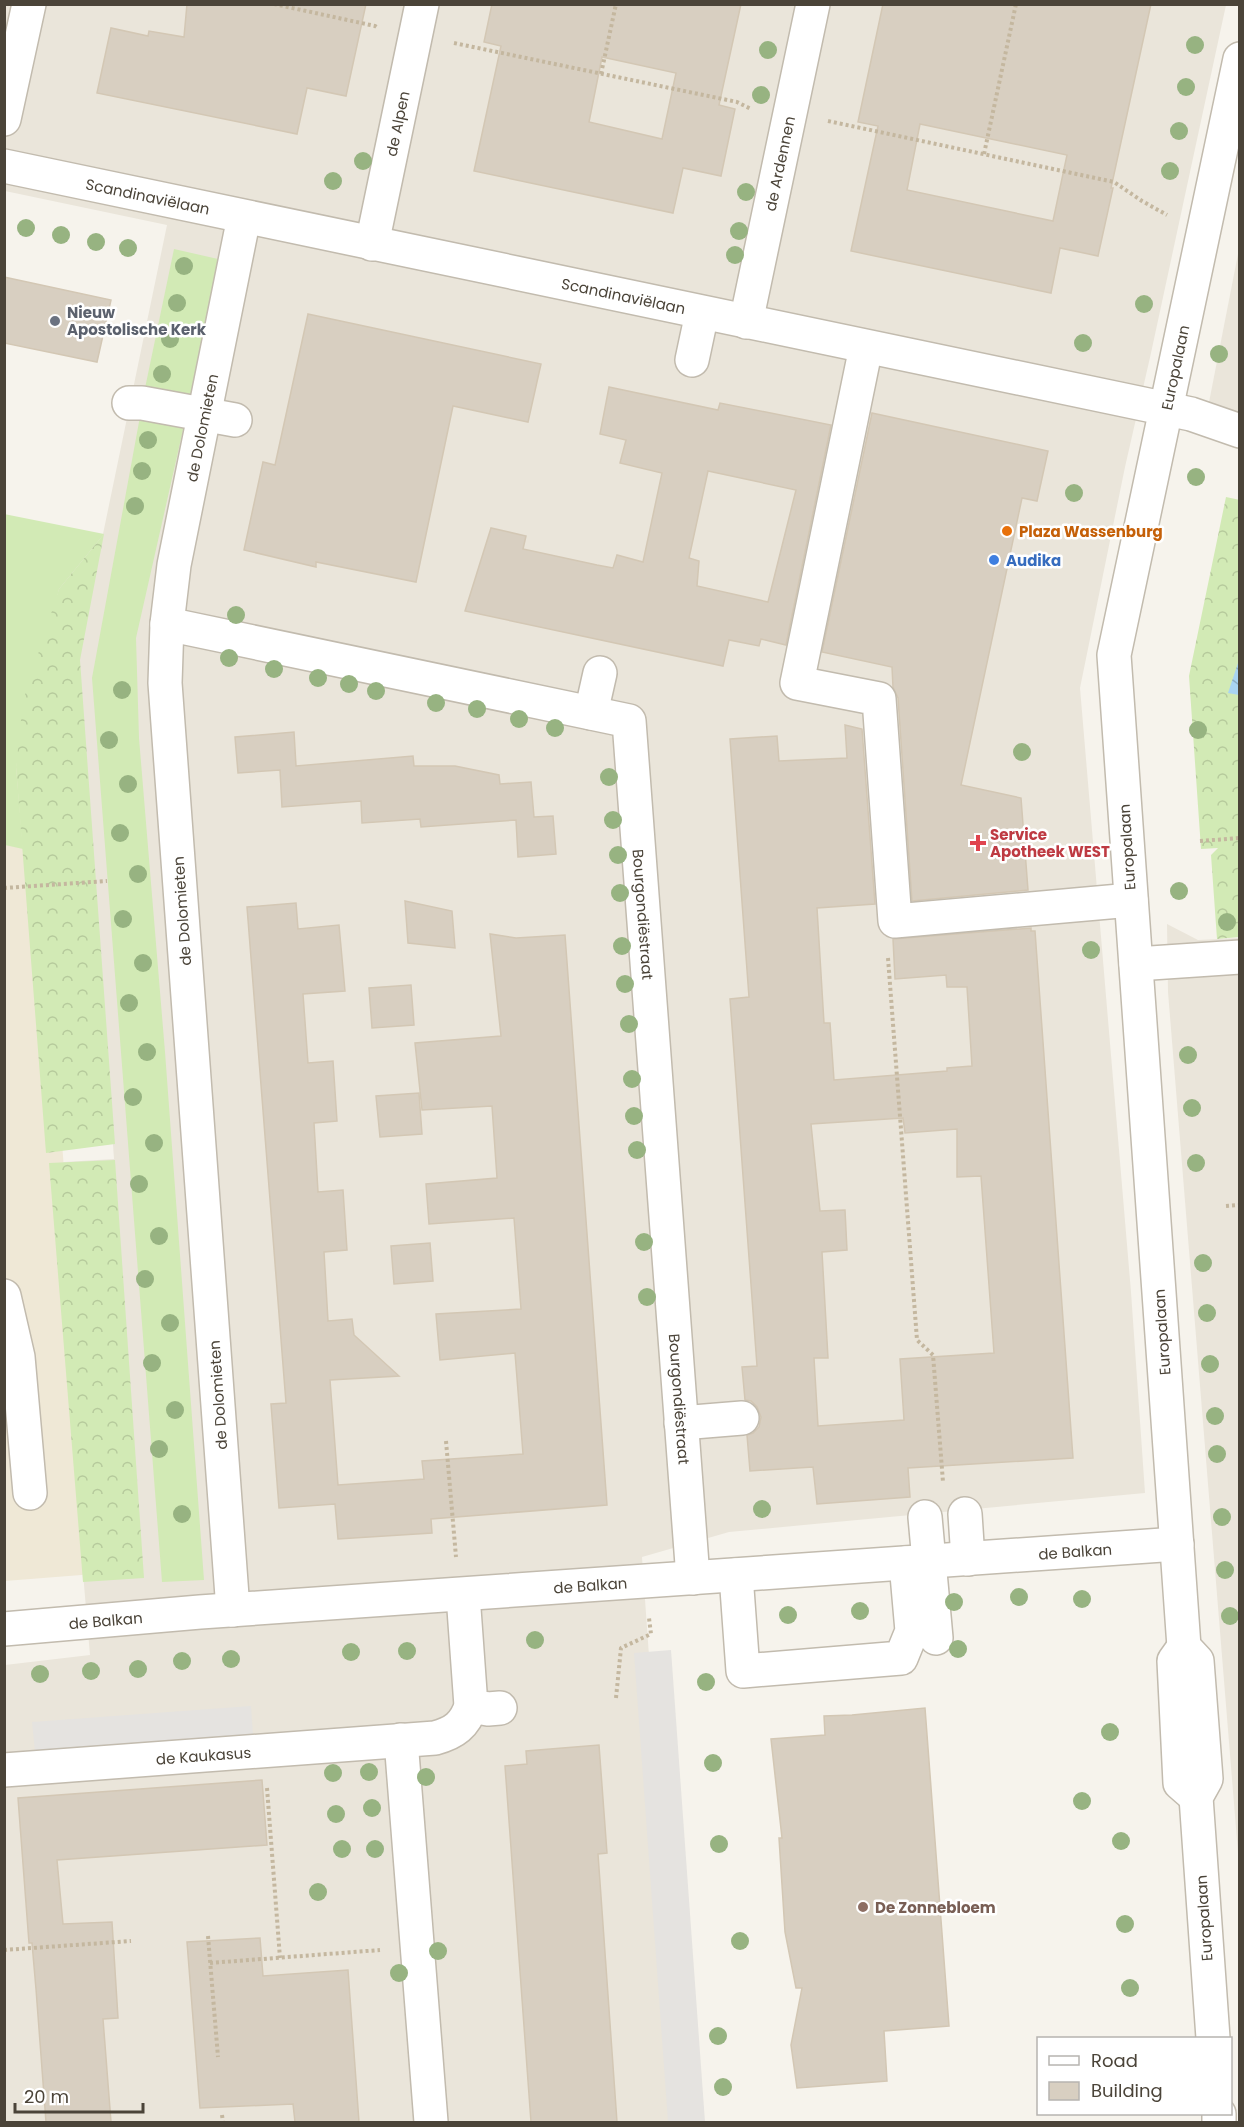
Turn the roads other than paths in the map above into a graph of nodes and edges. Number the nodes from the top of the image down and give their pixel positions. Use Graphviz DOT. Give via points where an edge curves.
graph roads {
  1 [pos="29,4"];
  2 [pos="422,4"];
  3 [pos="813,4"];
  4 [pos="1239,59"];
  5 [pos="4,119"];
  6 [pos="4,166"];
  7 [pos="244,217"];
  8 [pos="372,244"];
  9 [pos="702,313"];
  10 [pos="746,322"];
  11 [pos="866,347"];
  12 [pos="692,360"];
  13 [pos="129,403"];
  14 [pos="1167,409"];
  15 [pos="220,417"];
  16 [pos="1239,431"];
  17 [pos="167,624"];
  18 [pos="600,673"];
  19 [pos="591,713"];
  20 [pos="1131,900"];
  21 [pos="1239,957"];
  22 [pos="1136,964"];
  23 [pos="4,1296"];
  24 [pos="9,1337"];
  25 [pos="742,1419"];
  26 [pos="681,1422"];
  27 [pos="28,1493"];
  28 [pos="1177,1544"];
  29 [pos="968,1559"];
  30 [pos="917,1562"];
  31 [pos="736,1575"];
  32 [pos="693,1578"];
  33 [pos="463,1595"];
  34 [pos="233,1610"];
  35 [pos="4,1629"];
  36 [pos="936,1638"];
  37 [pos="401,1740"];
  38 [pos="4,1770"];
  39 [pos="1213,2037"];
  40 [pos="431,2122"];
  1 -- 5 [label="street"];
  2 -- 8 [label="street, de Alpen"];
  3 -- 10 [label="street, de Ardennen"];
  4 -- 14 [label="street, Europalaan"];
  6 -- 7 [label="street, Scandinaviëlaan"];
  7 -- 8 [label="street, Scandinaviëlaan"];
  7 -- 15 [label="street, de Dolomieten"];
  8 -- 9 [label="street, Scandinaviëlaan"];
  9 -- 10 [label="street, Scandinaviëlaan"];
  9 -- 12 [label="street"];
  10 -- 11 [label="street, Scandinaviëlaan"];
  11 -- 14 [label="street, Scandinaviëlaan"];
  11 -- 20 [label="street" via="797,683 879,699 895,921"];
  13 -- 15 [label="street"];
  14 -- 16 [label="street, Scandinaviëlaan"];
  14 -- 20 [label="street, Europalaan" via="1114,655"];
  15 -- 17 [label="street, de Dolomieten" via="174,565"];
  17 -- 19 [label="street, Bourgondiëstraat"];
  17 -- 34 [label="street, de Dolomieten" via="165,682"];
  18 -- 19 [label="street"];
  19 -- 26 [label="street, Bourgondiëstraat" via="629,721"];
  20 -- 22 [label="street, Europalaan"];
  21 -- 22 [label="street"];
  22 -- 28 [label="street, Europalaan"];
  23 -- 24 [label="street"];
  24 -- 27 [label="street" via="18,1357"];
  25 -- 26 [label="street"];
  26 -- 32 [label="street, Bourgondiëstraat"];
  28 -- 29 [label="street, de Balkan"];
  28 -- 39 [label="street, Europalaan" via="1184,1647 1174,1660 1180,1783 1196,1797"];
  29 -- 30 [label="street, de Balkan"];
  29 -- 30 [label="street" via="945,1508"];
  30 -- 31 [label="street, de Balkan"];
  30 -- 31 [label="street" via="912,1631 901,1658 743,1671"];
  30 -- 36 [label="street"];
  31 -- 32 [label="street, de Balkan"];
  32 -- 33 [label="street, de Balkan"];
  33 -- 34 [label="street, de Balkan"];
  33 -- 37 [label="street, de Kaukasus" via="472,1695 486,1707 453,1732 435,1738"];
  34 -- 35 [label="street, de Balkan"];
  37 -- 38 [label="street, de Kaukasus"];
  37 -- 40 [label="street"];
}
